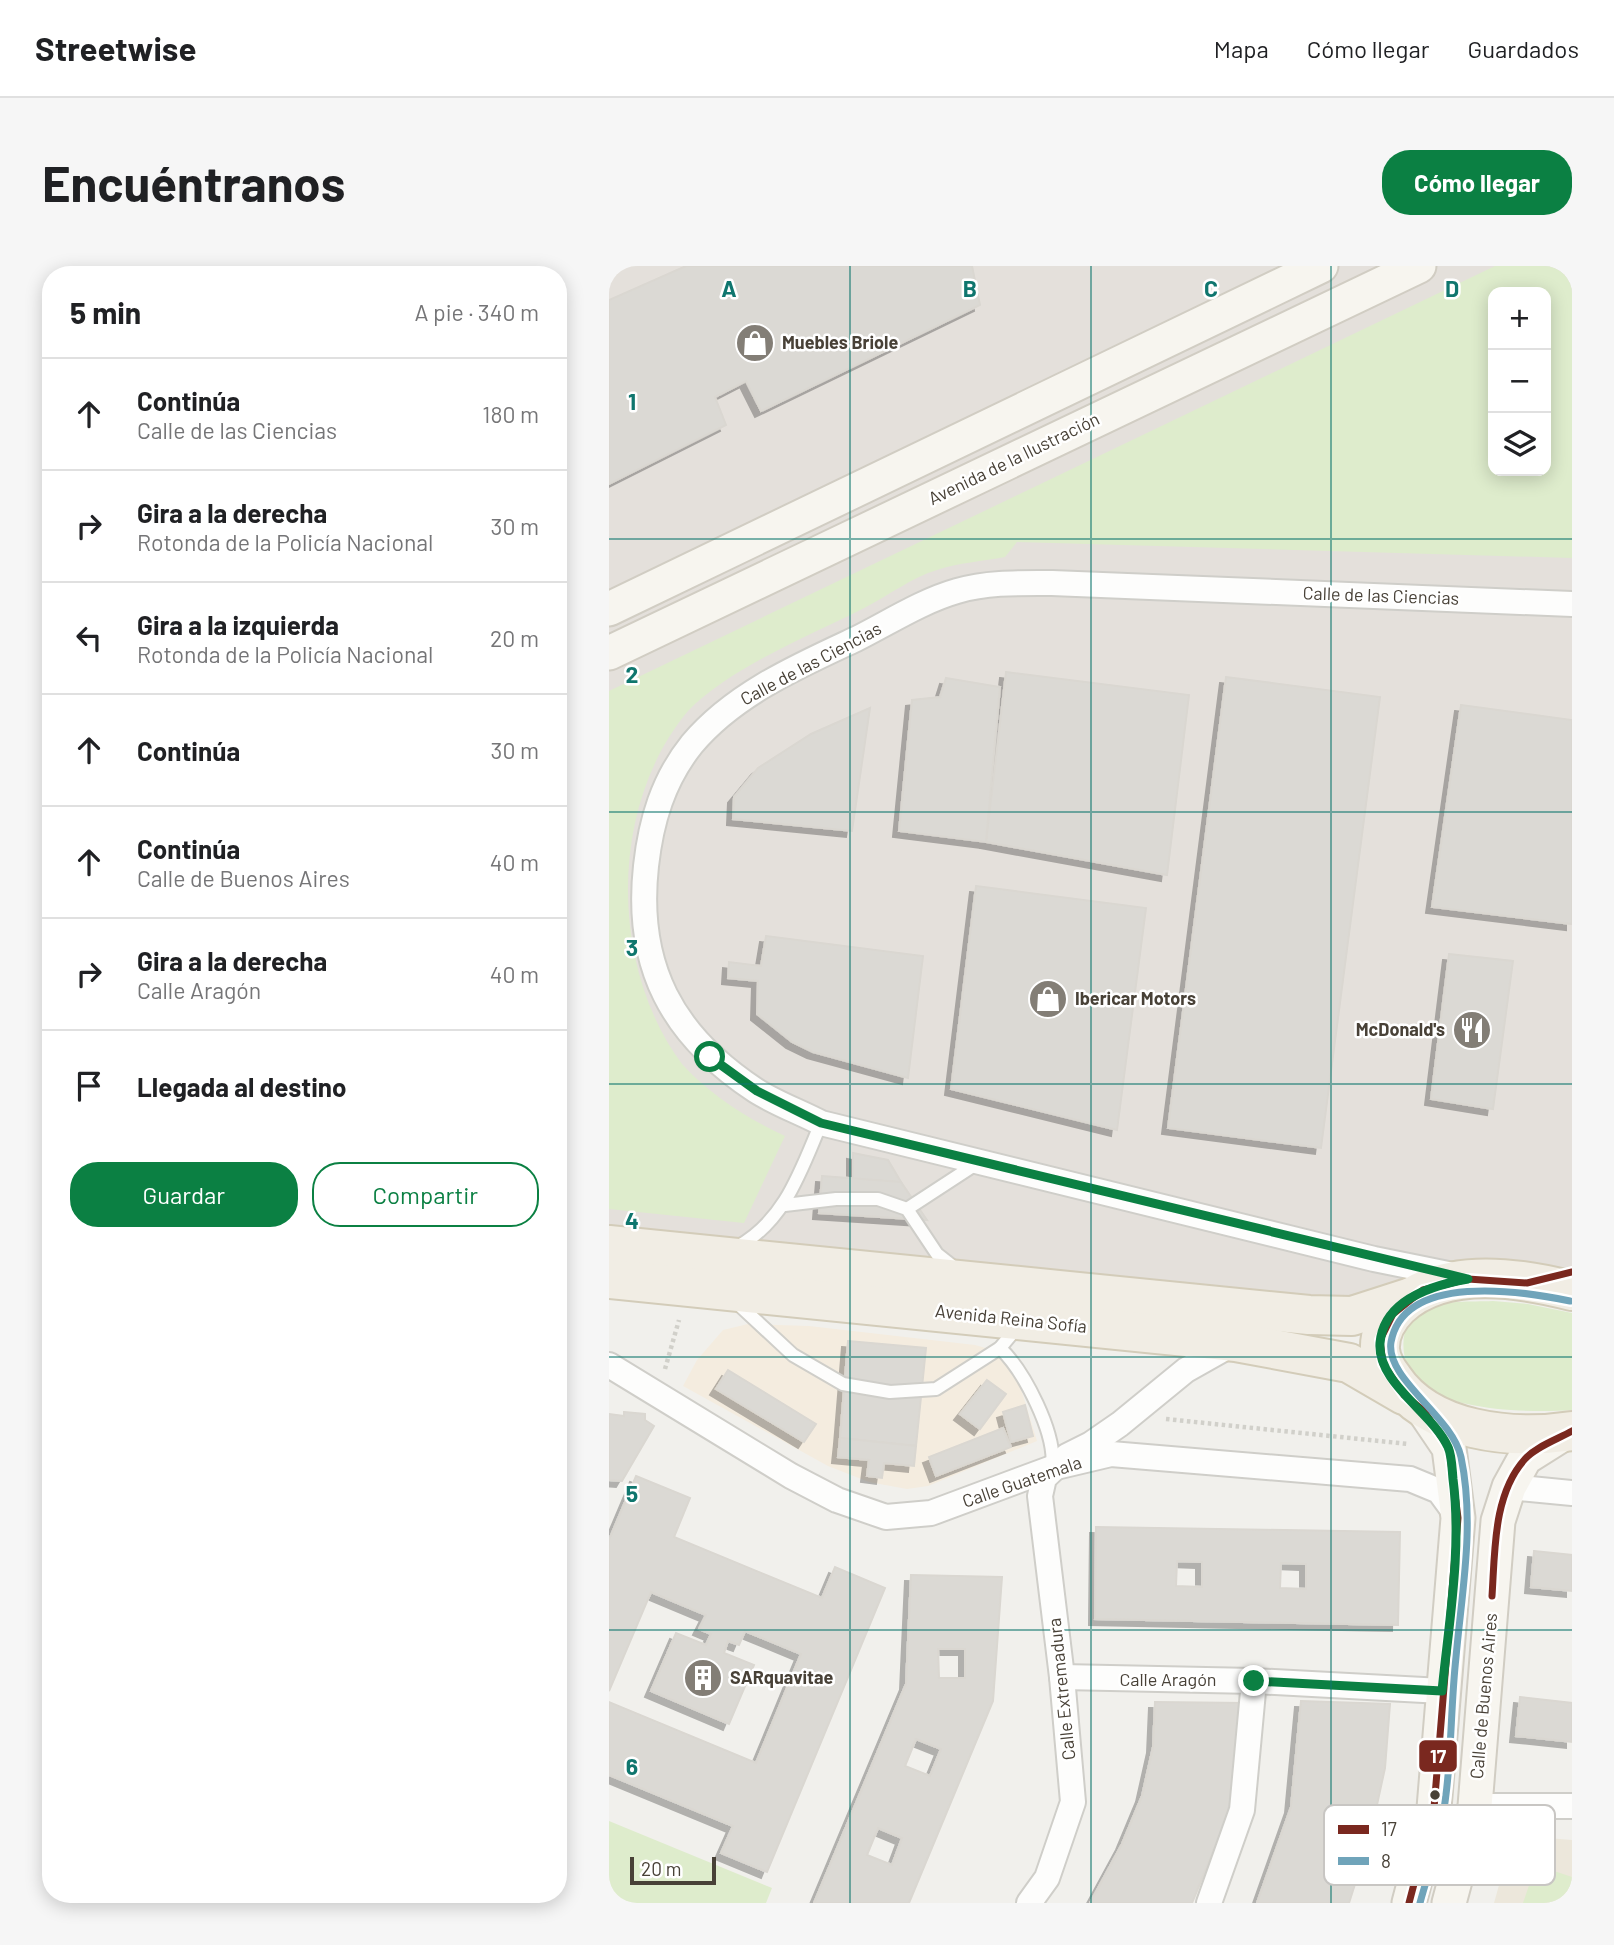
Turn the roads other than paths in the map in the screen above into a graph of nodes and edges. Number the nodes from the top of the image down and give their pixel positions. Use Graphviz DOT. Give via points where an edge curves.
graph roads {
  1 [pos="1321,266"];
  2 [pos="1419,266"];
  3 [pos="1572,604"];
  4 [pos="609,609"];
  5 [pos="609,653"];
  6 [pos="821,1123"];
  7 [pos="979,1162"];
  8 [pos="785,1205"];
  9 [pos="907,1209"];
  10 [pos="609,1245"];
  11 [pos="722,1271"];
  12 [pos="1572,1272"];
  13 [pos="609,1279"];
  14 [pos="1468,1279"];
  15 [pos="974,1281"];
  16 [pos="1527,1283"];
  17 [pos="1572,1291"];
  18 [pos="1411,1297"];
  19 [pos="1011,1334"];
  20 [pos="1236,1342"];
  21 [pos="609,1365"];
  22 [pos="1414,1403"];
  23 [pos="1570,1431"];
  24 [pos="1052,1468"];
  25 [pos="1509,1487"];
  26 [pos="1572,1493"];
  27 [pos="1458,1518"];
  28 [pos="1062,1677"];
  29 [pos="1254,1681"];
  30 [pos="1442,1691"];
  31 [pos="1434,1805"];
  32 [pos="1475,1805"];
  33 [pos="1414,1885"];
  34 [pos="1454,1885"];
  35 [pos="1029,1903"];
  36 [pos="1209,1903"];
  37 [pos="1409,1903"];
  38 [pos="1449,1903"];
  1 -- 4 [label="street"];
  2 -- 5 [label="street, Avenida de la Ilustración"];
  3 -- 6 [label="street, Calle de las Ciencias" via="994,583 955,591 738,701 693,743 665,782 649,836 643,889 645,939 656,980 678,1019 710,1057 757,1091"];
  6 -- 7 [label="street, Calle de las Ciencias"];
  6 -- 8 [label="lane"];
  7 -- 9 [label="lane"];
  7 -- 14 [label="street, Calle de las Ciencias"];
  8 -- 9 [label="lane" via="878,1199"];
  8 -- 11 [label="lane"];
  9 -- 15 [label="lane" via="937,1254"];
  10 -- 11 [label="main road, Avenida Reina Sofía"];
  11 -- 13 [label="main road, Avenida Reina Sofía"];
  11 -- 15 [label="main road, Avenida Reina Sofía"];
  11 -- 19 [label="main road, Avenida Reina Sofía"];
  11 -- 19 [label="lane" via="793,1355 843,1384 890,1392 936,1389"];
  12 -- 16 [label="street"];
  14 -- 16 [label="main road, Avenida Reina Sofía"];
  14 -- 18 [label="main road, Avenida Reina Sofía"];
  15 -- 18 [label="main road, Avenida Reina Sofía" via="1309,1315 1352,1316"];
  16 -- 17 [label="main road, Avenida Reina Sofía"];
  18 -- 22 [label="main road" via="1392,1314 1380,1340 1383,1364"];
  19 -- 20 [label="main road, Avenida Reina Sofía"];
  19 -- 24 [label="lane" via="1013,1361 1052,1449"];
  20 -- 22 [label="main road, Avenida Reina Sofía" via="1349,1363"];
  20 -- 24 [label="street" via="1186,1370 1119,1424"];
  21 -- 24 [label="street, Calle Guatemala" via="791,1476 837,1500 886,1517 932,1513"];
  22 -- 23 [label="main road, Avenida Reina Sofía" via="1458,1424 1530,1434"];
  22 -- 27 [label="street" via="1448,1448"];
  23 -- 25 [label="street, Calle de Buenos Aires" via="1525,1458"];
  24 -- 27 [label="street, Calle Guatemala" via="1111,1454 1410,1479 1439,1491"];
  24 -- 28 [label="street, Calle Extremadura" via="1040,1496"];
  25 -- 26 [label="street"];
  25 -- 32 [label="street, Calle de Buenos Aires" via="1498,1521"];
  27 -- 30 [label="street"];
  28 -- 29 [label="street, Calle Aragón"];
  28 -- 35 [label="street, Calle Extremadura" via="1073,1802 1047,1878"];
  29 -- 30 [label="street, Calle Aragón"];
  29 -- 36 [label="street" via="1242,1810"];
  30 -- 31 [label="street"];
  33 -- 37 [label="street"];
  34 -- 38 [label="street, Calle de Buenos Aires"];
}
